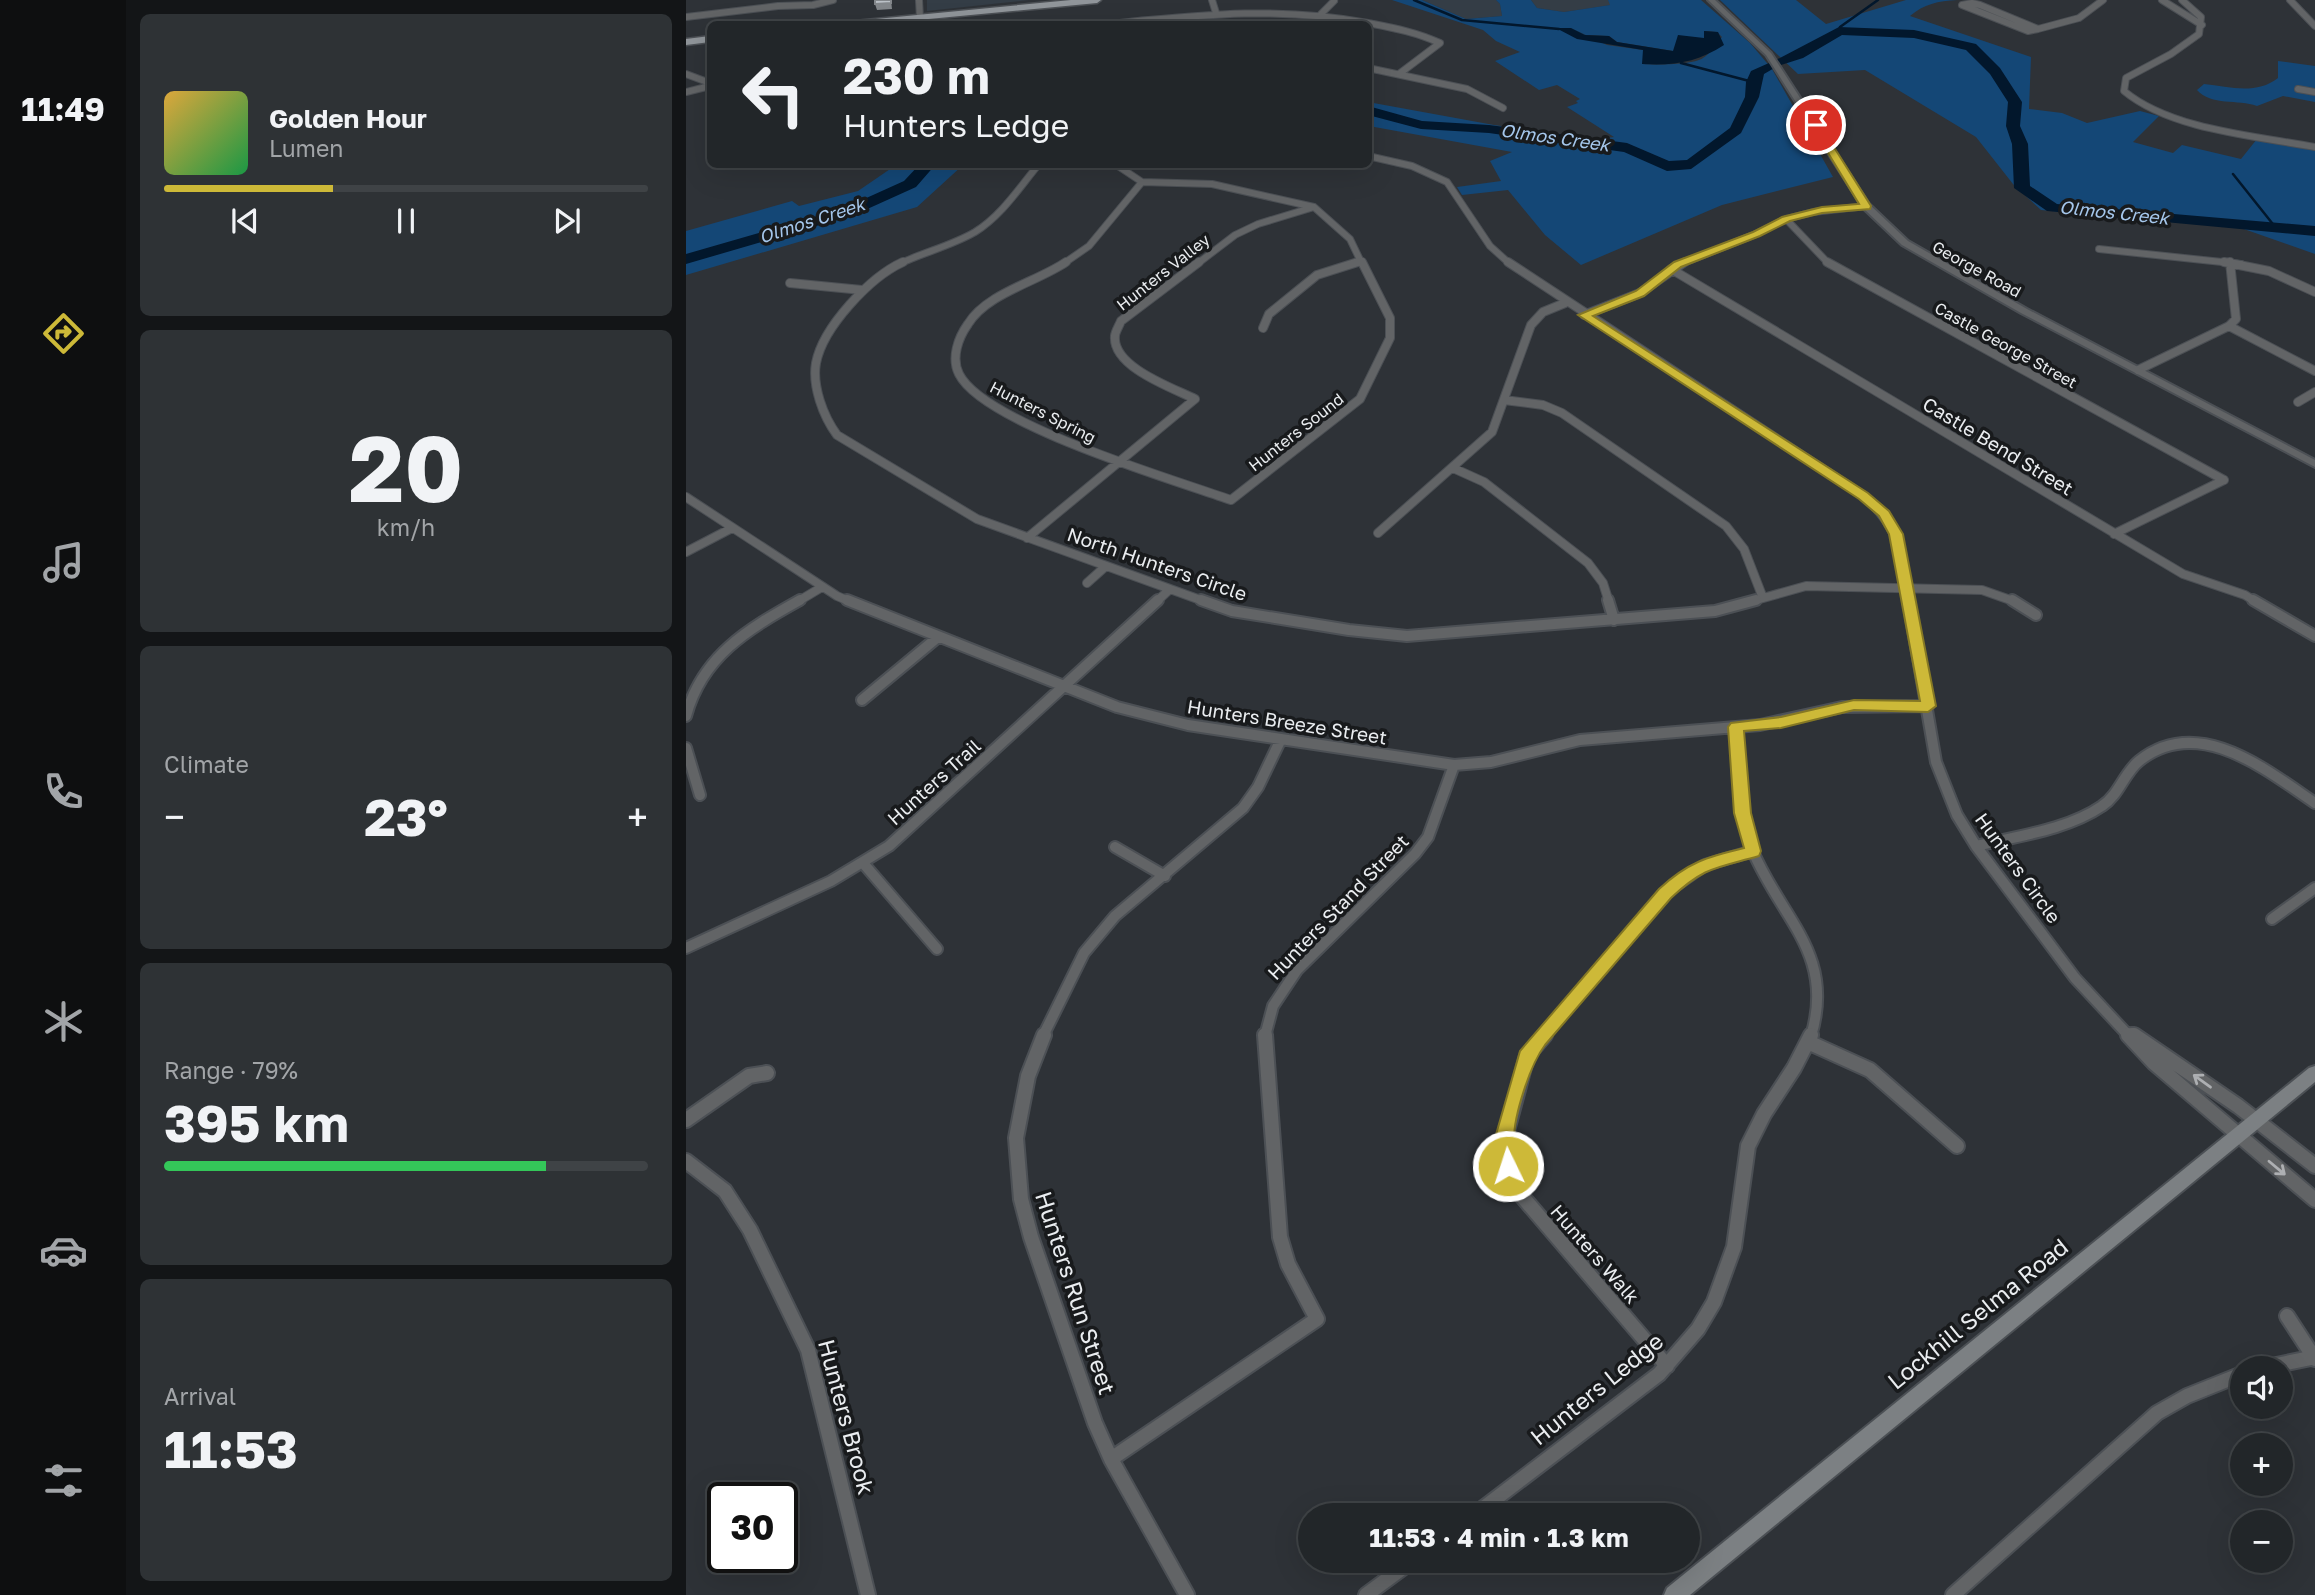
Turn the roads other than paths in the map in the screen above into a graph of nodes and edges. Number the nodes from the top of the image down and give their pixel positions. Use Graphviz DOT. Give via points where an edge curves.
graph roads {
  1 [pos="833,0"];
  2 [pos="919,0"];
  3 [pos="1097,0"];
  4 [pos="1211,0"];
  5 [pos="1711,0"];
  6 [pos="2103,0"];
  7 [pos="2162,0"];
  8 [pos="2182,0"];
  9 [pos="2290,0"];
  10 [pos="1334,1"];
  11 [pos="1262,11"];
  12 [pos="1216,13"];
  13 [pos="1321,15"];
  14 [pos="686,18"];
  15 [pos="920,18"];
  16 [pos="888,21"];
  17 [pos="1163,21"];
  18 [pos="1257,21"];
  19 [pos="1355,21"];
  20 [pos="1372,24"];
  21 [pos="2202,25"];
  22 [pos="2315,26"];
  23 [pos="2039,29"];
  24 [pos="707,39"];
  25 [pos="686,42"];
  26 [pos="1372,69"];
  27 [pos="686,74"];
  28 [pos="1398,74"];
  29 [pos="707,83"];
  30 [pos="707,85"];
  31 [pos="2298,89"];
  32 [pos="686,92"];
  33 [pos="2315,93"];
  34 [pos="1503,108"];
  35 [pos="2315,147"];
  36 [pos="1372,157"];
  37 [pos="1035,168"];
  38 [pos="1121,168"];
  39 [pos="1142,182"];
  40 [pos="1866,206"];
  41 [pos="1314,207"];
  42 [pos="1786,219"];
  43 [pos="2099,249"];
  44 [pos="1361,261"];
  45 [pos="2230,262"];
  46 [pos="1671,269"];
  47 [pos="790,283"];
  48 [pos="862,290"];
  49 [pos="2315,292"];
  50 [pos="1565,303"];
  51 [pos="1584,315"];
  52 [pos="2229,326"];
  53 [pos="1263,328"];
  54 [pos="2138,370"];
  55 [pos="2315,371"];
  56 [pos="2315,392"];
  57 [pos="1504,400"];
  58 [pos="2298,402"];
  59 [pos="1117,463"];
  60 [pos="2315,464"];
  61 [pos="1453,468"];
  62 [pos="686,497"];
  63 [pos="1231,500"];
  64 [pos="732,528"];
  65 [pos="1378,533"];
  66 [pos="2114,534"];
  67 [pos="1027,538"];
  68 [pos="686,552"];
  69 [pos="1106,566"];
  70 [pos="1087,583"];
  71 [pos="822,587"];
  72 [pos="1906,588"];
  73 [pos="1170,589"];
  74 [pos="1763,598"];
  75 [pos="2036,615"];
  76 [pos="1614,620"];
  77 [pos="2315,636"];
  78 [pos="938,637"];
  79 [pos="1065,687"];
  80 [pos="862,700"];
  81 [pos="1928,706"];
  82 [pos="686,716"];
  83 [pos="1736,727"];
  84 [pos="1281,739"];
  85 [pos="686,748"];
  86 [pos="1454,765"];
  87 [pos="700,795"];
  88 [pos="2315,803"];
  89 [pos="1976,846"];
  90 [pos="1115,847"];
  91 [pos="1753,851"];
  92 [pos="863,863"];
  93 [pos="1165,877"];
  94 [pos="2315,888"];
  95 [pos="2272,919"];
  96 [pos="686,948"];
  97 [pos="937,949"];
  98 [pos="2121,1026"];
  99 [pos="1808,1042"];
  100 [pos="767,1073"];
  101 [pos="2315,1073"];
  102 [pos="686,1120"];
  103 [pos="2258,1121"];
  104 [pos="2238,1136"];
  105 [pos="1956,1146"];
  106 [pos="686,1161"];
  107 [pos="2315,1166"];
  108 [pos="2315,1200"];
  109 [pos="2287,1316"];
  110 [pos="2315,1358"];
  111 [pos="2293,1362"];
  112 [pos="1667,1366"];
  113 [pos="2230,1379"];
  114 [pos="1111,1459"];
  115 [pos="1490,1503"];
  116 [pos="1396,1573"];
  117 [pos="869,1595"];
  118 [pos="1187,1595"];
  119 [pos="1366,1595"];
  120 [pos="1674,1595"];
  121 [pos="1953,1595"];
  1 -- 14 [label="street"];
  2 -- 15 [label="street"];
  3 -- 15 [label="main road"];
  4 -- 12 [label="street"];
  5 -- 40 [label="street, George Road" via="1778,66"];
  6 -- 23 [label="street" via="2079,18"];
  7 -- 21 [label="street"];
  8 -- 21 [label="street" via="2197,10"];
  9 -- 22 [label="street"];
  10 -- 13 [label="street"];
  11 -- 12 [label="street"];
  11 -- 13 [label="street"];
  11 -- 18 [label="street"];
  12 -- 17 [label="street"];
  13 -- 19 [label="street"];
  15 -- 16 [label="main road"];
  20 -- 28 [label="street" via="1416,32 1440,43"];
  21 -- 35 [label="street" via="2196,38 2126,78 2124,91 2129,97 2158,112"];
  23 -- 23 [label="street" via="2028,32 1962,5 1972,2"];
  24 -- 25 [label="main road"];
  26 -- 28 [label="street"];
  27 -- 29 [label="street"];
  28 -- 34 [label="street" via="1467,89"];
  30 -- 32 [label="street"];
  31 -- 33 [label="street"];
  36 -- 50 [label="street, Hunters Circle" via="1442,178 1497,254"];
  37 -- 48 [label="street, North Hunters Circle" via="983,227 895,265"];
  38 -- 39 [label="street"];
  39 -- 41 [label="street, Hunters Sound" via="1212,184"];
  39 -- 59 [label="street, Hunters Spring" via="1089,246 977,313 963,329 954,354 961,379 986,401 1066,443"];
  40 -- 42 [label="street"];
  40 -- 54 [label="street, George Road" via="1918,253"];
  41 -- 44 [label="street, Hunters Sound" via="1344,232"];
  41 -- 59 [label="street, Hunters Valley" via="1234,235 1121,321 1114,335 1117,354 1195,399"];
  42 -- 46 [label="street"];
  42 -- 66 [label="street, Castle George Street" via="1831,265 2224,481"];
  43 -- 45 [label="street"];
  44 -- 53 [label="street" via="1317,275 1269,314"];
  44 -- 63 [label="street, Hunters Sound" via="1392,328 1364,393 1346,413"];
  45 -- 49 [label="street" via="2269,271"];
  45 -- 52 [label="street" via="2237,310"];
  46 -- 51 [label="street" via="1640,293"];
  46 -- 66 [label="street, Castle Bend Street"];
  47 -- 48 [label="street"];
  48 -- 67 [label="street, North Hunters Circle" via="822,345 814,369 827,422 851,447 961,511"];
  50 -- 51 [label="street, Hunters Circle"];
  50 -- 57 [label="street" via="1543,312 1531,325"];
  51 -- 72 [label="street, Hunters Circle" via="1871,502 1896,534"];
  52 -- 54 [label="street"];
  52 -- 55 [label="street"];
  54 -- 60 [label="street, George Road"];
  56 -- 58 [label="street"];
  57 -- 61 [label="street" via="1492,432"];
  57 -- 74 [label="street" via="1543,405 1569,417 1726,526 1744,549"];
  59 -- 63 [label="street, Hunters Spring"];
  59 -- 67 [label="street"];
  61 -- 65 [label="street"];
  61 -- 76 [label="street" via="1484,482 1588,563 1603,583"];
  62 -- 64 [label="street, Hunters Breeze Street"];
  64 -- 68 [label="street"];
  64 -- 71 [label="street, Hunters Breeze Street"];
  66 -- 77 [label="street, Castle Bend Street" via="2183,575 2245,596"];
  67 -- 69 [label="street, North Hunters Circle"];
  69 -- 70 [label="street"];
  69 -- 73 [label="street, North Hunters Circle"];
  71 -- 78 [label="street, Hunters Breeze Street"];
  71 -- 82 [label="street" via="727,650 693,691"];
  72 -- 74 [label="street, North Hunters Circle" via="1806,586"];
  72 -- 75 [label="street, North Hunters Circle" via="1982,590 2015,601"];
  72 -- 81 [label="street, Hunters Circle"];
  73 -- 76 [label="street, North Hunters Circle" via="1248,615 1406,636"];
  73 -- 79 [label="street, Hunters Trail"];
  74 -- 76 [label="street, North Hunters Circle" via="1716,611"];
  78 -- 79 [label="street, Hunters Breeze Street"];
  78 -- 80 [label="street"];
  79 -- 84 [label="street, Hunters Breeze Street" via="1152,717"];
  79 -- 92 [label="street, Hunters Trail" via="915,824"];
  81 -- 83 [label="street, Hunters Breeze Street" via="1854,705"];
  81 -- 89 [label="street, Hunters Circle" via="1945,789"];
  83 -- 86 [label="street, Hunters Breeze Street" via="1580,740 1491,762"];
  83 -- 91 [label="street, Hunters Ledge" via="1742,813"];
  84 -- 86 [label="street, Hunters Breeze Street"];
  84 -- 93 [label="street, Hunters Run Street" via="1243,808"];
  85 -- 87 [label="street"];
  86 -- 114 [label="street, Hunters Stand Street" via="1428,837 1297,970 1268,1017 1264,1041 1280,1237 1288,1264 1317,1319"];
  88 -- 89 [label="street" via="2241,755 2207,743 2183,742 2140,760 2104,806 2059,824"];
  89 -- 98 [label="street, Hunters Circle" via="2075,978"];
  90 -- 93 [label="street"];
  91 -- 99 [label="street, Hunters Ledge" via="1812,956 1818,1003"];
  91 -- 112 [label="street, Hunters Walk" via="1705,863 1685,874 1610,956 1527,1056 1505,1138 1508,1166 1521,1195"];
  92 -- 96 [label="street, Hunters Trail"];
  92 -- 97 [label="street"];
  93 -- 114 [label="street, Hunters Run Street" via="1115,916 1084,953 1028,1076 1016,1138 1021,1199 1031,1237"];
  94 -- 95 [label="street"];
  103 -- 98 [label="street, Hunters Circle, one-way"];
  98 -- 104 [label="street, Hunters Circle" via="2154,1063"];
  99 -- 105 [label="street" via="1870,1070"];
  99 -- 112 [label="street, Hunters Ledge" via="1752,1132 1726,1275 1698,1329"];
  100 -- 102 [label="street" via="749,1076"];
  101 -- 103 [label="main road, Lockhill Selma Road"];
  103 -- 104 [label="main road, Lockhill Selma Road"];
  103 -- 107 [label="street, Hunters Circle"];
  104 -- 108 [label="street, Hunters Circle, one-way"];
  104 -- 120 [label="main road, Lockhill Selma Road"];
  106 -- 117 [label="street, Hunters Brook" via="725,1191 750,1230 808,1350"];
  109 -- 110 [label="street"];
  110 -- 111 [label="street"];
  112 -- 115 [label="street, Hunters Ledge"];
  113 -- 121 [label="street" via="2157,1413"];
  114 -- 118 [label="street, Hunters Run Street"];
  116 -- 119 [label="street"];
}
